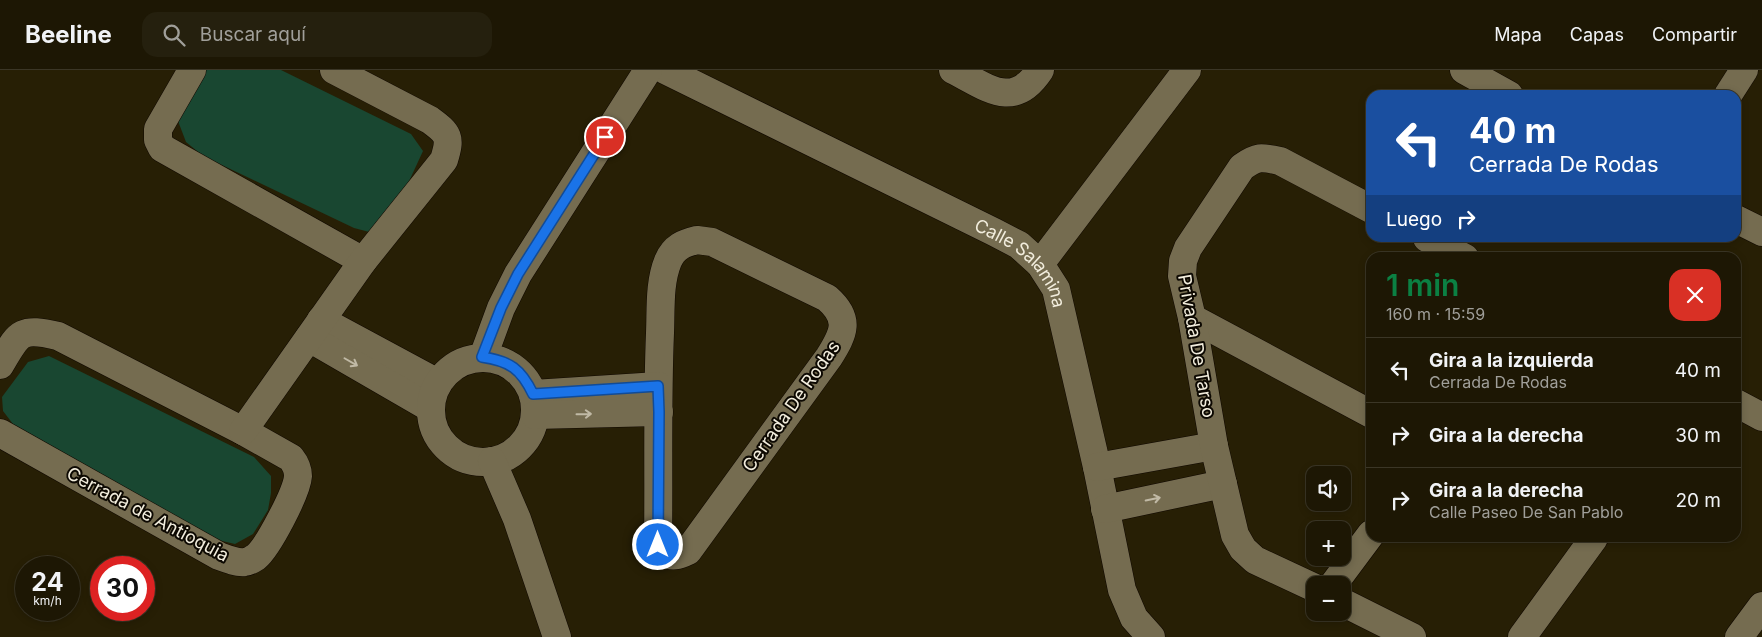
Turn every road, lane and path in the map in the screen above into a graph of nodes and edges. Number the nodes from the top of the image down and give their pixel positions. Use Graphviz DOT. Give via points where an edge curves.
graph roads {
  1 [pos="192,70"];
  2 [pos="334,70"];
  3 [pos="648,70"];
  4 [pos="665,70"];
  5 [pos="953,70"];
  6 [pos="1040,70"];
  7 [pos="1188,70"];
  8 [pos="1744,70"];
  9 [pos="1469,81"];
  10 [pos="1495,90"];
  11 [pos="1731,90"];
  12 [pos="1366,206"];
  13 [pos="1741,221"];
  14 [pos="1762,232"];
  15 [pos="1435,242"];
  16 [pos="1454,252"];
  17 [pos="363,261"];
  18 [pos="1040,264"];
  19 [pos="1192,318"];
  20 [pos="315,329"];
  21 [pos="482,357"];
  22 [pos="0,365"];
  23 [pos="658,386"];
  24 [pos="434,395"];
  25 [pos="534,404"];
  26 [pos="1741,406"];
  27 [pos="1366,411"];
  28 [pos="659,412"];
  29 [pos="1762,417"];
  30 [pos="243,431"];
  31 [pos="0,433"];
  32 [pos="1214,446"];
  33 [pos="492,461"];
  34 [pos="1097,467"];
  35 [pos="1222,484"];
  36 [pos="1105,509"];
  37 [pos="1366,541"];
  38 [pos="1591,542"];
  39 [pos="1340,576"];
  40 [pos="1306,584"];
  41 [pos="1351,606"];
  42 [pos="1762,606"];
  43 [pos="557,637"];
  44 [pos="1151,637"];
  45 [pos="1412,637"];
  46 [pos="1522,637"];
  47 [pos="1739,637"];
  1 -- 17 [label="street" via="158,129 162,148"];
  2 -- 17 [label="street" via="430,120 443,130 449,143 444,160"];
  3 -- 21 [label="street" via="518,274"];
  4 -- 18 [label="street, Calle Salamina" via="994,232 1019,245"];
  5 -- 6 [label="street" via="998,92 1014,93 1025,88"];
  7 -- 18 [label="street"];
  8 -- 11 [label="street"];
  9 -- 10 [label="street"];
  12 -- 19 [label="street, Privada De Tarso" via="1280,161 1254,159 1242,167 1188,248 1182,276"];
  13 -- 14 [label="street"];
  15 -- 16 [label="street"];
  17 -- 20 [label="street"];
  18 -- 34 [label="street, Calle Salamina" via="1056,289"];
  19 -- 27 [label="street"];
  19 -- 32 [label="street, Privada De Tarso"];
  20 -- 24 [label="street"];
  20 -- 30 [label="street"];
  21 -- 24 [label="street" via="465,360 450,369"];
  21 -- 25 [label="street" via="499,359 514,367 526,379"];
  22 -- 30 [label="street, Cerrada de Antioquia" via="14,342 24,333 58,336"];
  23 -- 25 [label="street"];
  23 -- 28 [label="street, Cerrada De Rodas"];
  23 -- 28 [label="street, Cerrada De Rodas" via="663,282 669,260 681,244 697,240 712,242 828,298 838,307 844,322 840,340 829,357 688,551 679,556 662,553 658,545"];
  24 -- 33 [label="street" via="433,424 439,439 465,459"];
  25 -- 28 [label="street, one-way"];
  25 -- 33 [label="street" via="532,430 523,444 512,454"];
  26 -- 29 [label="street"];
  30 -- 31 [label="street, Cerrada de Antioquia" via="291,458 298,475 292,497 264,547 255,558 245,562 219,556"];
  32 -- 34 [label="street"];
  32 -- 35 [label="street, Privada De Tarso"];
  33 -- 43 [label="street" via="517,519"];
  34 -- 36 [label="street, Calle Salamina"];
  36 -- 35 [label="street, one-way"];
  35 -- 40 [label="street, Privada De Tarso" via="1235,535 1242,549 1255,560"];
  36 -- 44 [label="street, Calle Salamina" via="1122,590 1134,618"];
  37 -- 39 [label="street"];
  38 -- 46 [label="street"];
  41 -- 45 [label="street"];
  42 -- 47 [label="street"];
}
